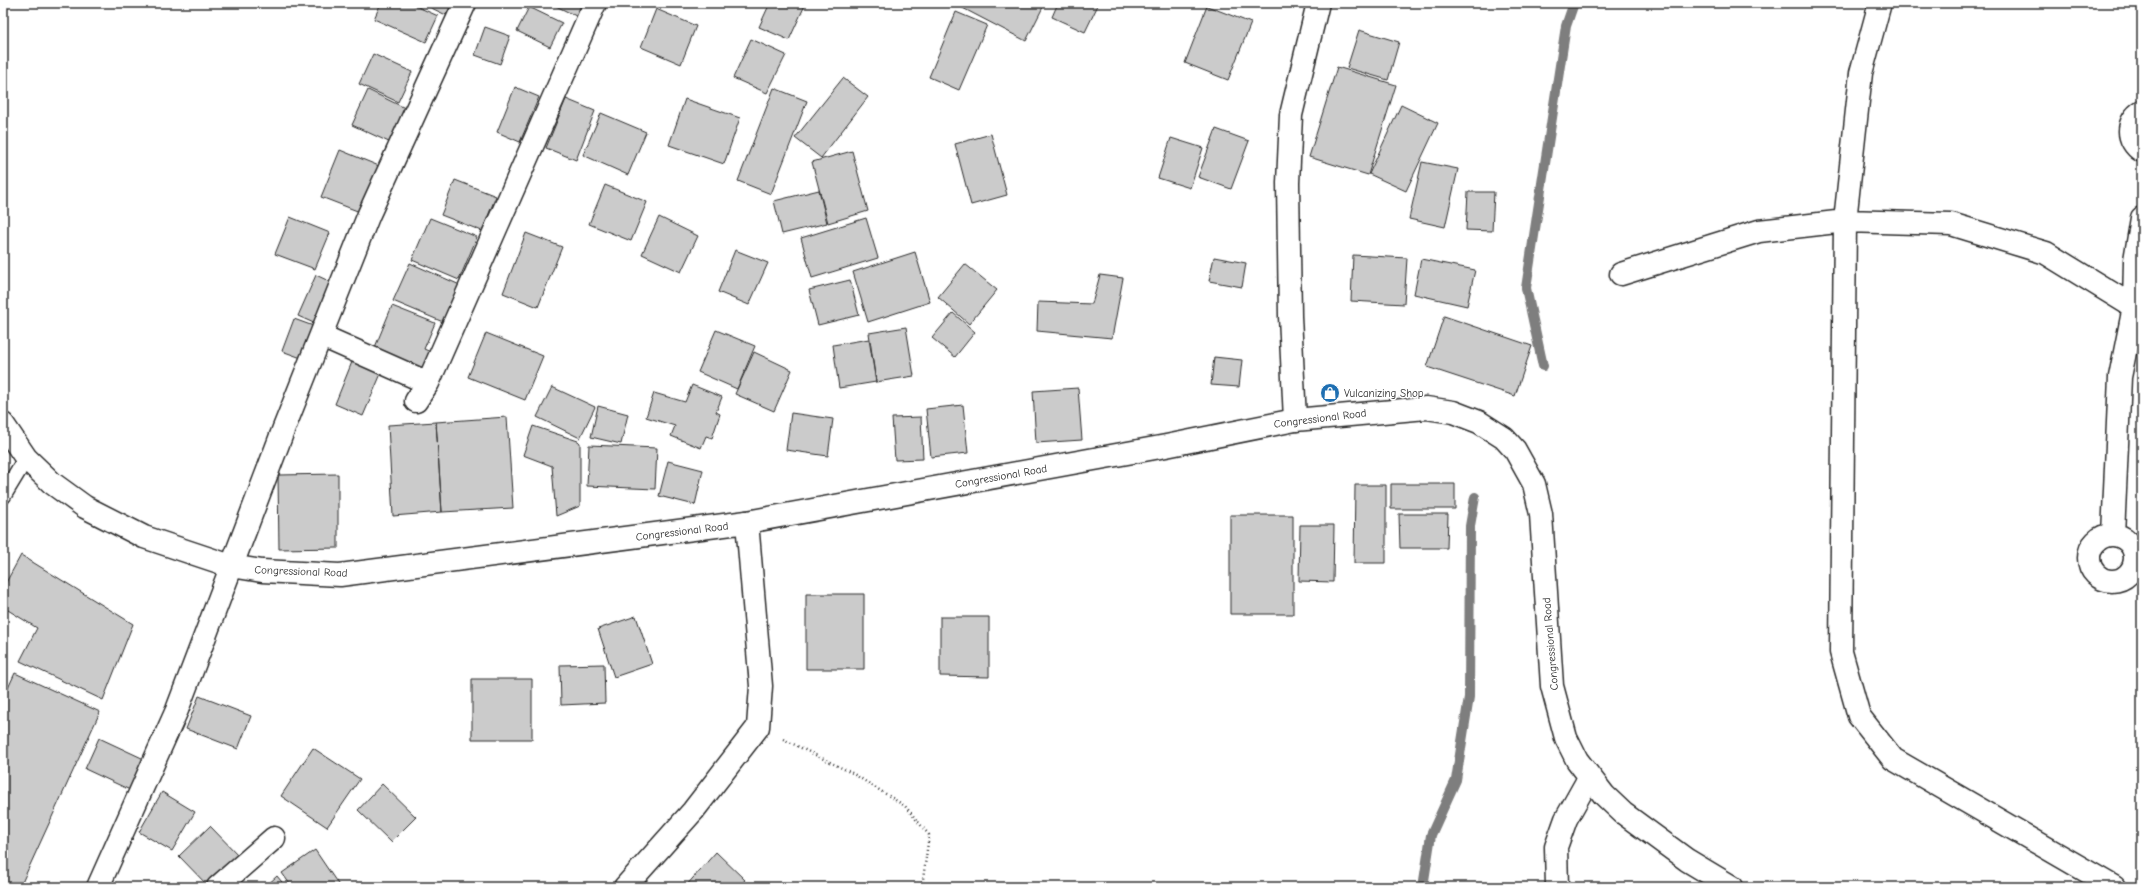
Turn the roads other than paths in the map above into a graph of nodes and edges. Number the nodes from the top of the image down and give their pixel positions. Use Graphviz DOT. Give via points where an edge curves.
graph roads {
  1 [pos="465,3"];
  2 [pos="595,3"];
  3 [pos="1318,3"];
  4 [pos="1880,3"];
  5 [pos="2142,111"];
  6 [pos="2142,151"];
  7 [pos="2142,218"];
  8 [pos="1845,221"];
  9 [pos="1621,274"];
  10 [pos="2138,310"];
  11 [pos="322,336"];
  12 [pos="428,383"];
  13 [pos="416,401"];
  14 [pos="1295,420"];
  15 [pos="3,424"];
  16 [pos="26,458"];
  17 [pos="3,496"];
  18 [pos="747,522"];
  19 [pos="2113,535"];
  20 [pos="231,566"];
  21 [pos="1589,778"];
  22 [pos="274,838"];
  23 [pos="98,887"];
  24 [pos="218,887"];
  25 [pos="625,887"];
  26 [pos="1557,887"];
  27 [pos="1732,887"];
  28 [pos="2114,887"];
  1 -- 11 [label="street" via="370,214"];
  2 -- 12 [label="street"];
  3 -- 14 [label="street" via="1291,115 1288,183"];
  4 -- 8 [label="street" via="1861,73"];
  5 -- 6 [label="street" via="2133,118 2130,134 2137,148"];
  7 -- 10 [label="street" via="2135,260"];
  8 -- 9 [label="street" via="1759,231"];
  8 -- 10 [label="street" via="1951,224 2046,253"];
  8 -- 28 [label="street" via="1841,652 1859,716 1893,759"];
  10 -- 19 [label="street" via="2120,377"];
  11 -- 12 [label="street"];
  11 -- 20 [label="street"];
  12 -- 13 [label="street"];
  14 -- 18 [label="street, Congressional Road"];
  14 -- 21 [label="street, Congressional Road" via="1426,408 1453,412 1479,422 1504,438 1515,450 1534,484 1541,514 1552,686 1566,738"];
  15 -- 16 [label="street, Congressional Road"];
  16 -- 17 [label="lane"];
  16 -- 20 [label="street, Congressional Road" via="52,483 85,508 144,537"];
  18 -- 20 [label="street, Congressional Road" via="340,575 262,571"];
  18 -- 25 [label="street" via="761,686 758,726 693,811"];
  20 -- 23 [label="street" via="177,710"];
  21 -- 26 [label="street" via="1566,819 1556,847"];
  21 -- 27 [label="street, Congressional Road" via="1623,813 1687,860"];
  22 -- 24 [label="street"];
}
